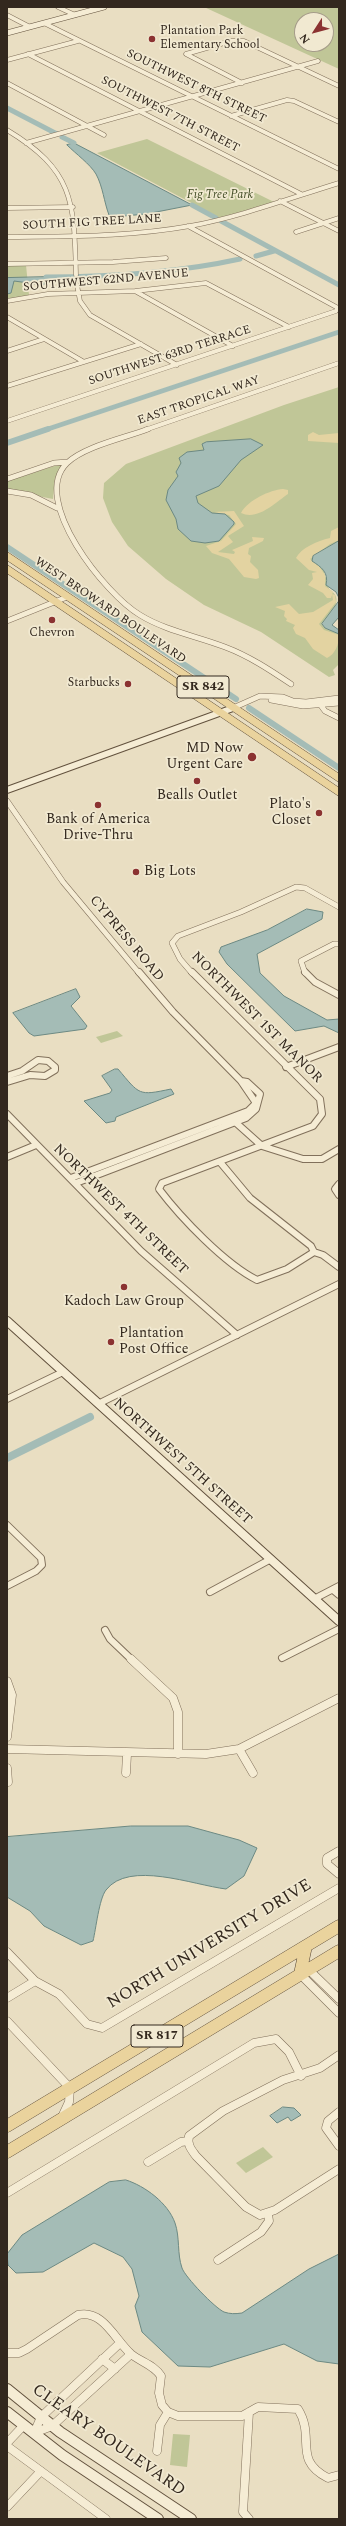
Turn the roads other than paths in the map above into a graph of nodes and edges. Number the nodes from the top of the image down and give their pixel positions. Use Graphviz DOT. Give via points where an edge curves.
graph roads {
  1 [pos="58,7"];
  2 [pos="104,7"];
  3 [pos="74,15"];
  4 [pos="7,16"];
  5 [pos="44,23"];
  6 [pos="30,27"];
  7 [pos="7,33"];
  8 [pos="78,41"];
  9 [pos="28,54"];
  10 [pos="7,60"];
  11 [pos="318,61"];
  12 [pos="298,67"];
  13 [pos="7,83"];
  14 [pos="242,83"];
  15 [pos="339,86"];
  16 [pos="193,97"];
  17 [pos="142,112"];
  18 [pos="231,116"];
  19 [pos="339,122"];
  20 [pos="91,126"];
  21 [pos="7,130"];
  22 [pos="104,135"];
  23 [pos="26,142"];
  24 [pos="339,169"];
  25 [pos="339,183"];
  26 [pos="302,194"];
  27 [pos="280,201"];
  28 [pos="72,207"];
  29 [pos="7,208"];
  30 [pos="339,218"];
  31 [pos="323,223"];
  32 [pos="188,226"];
  33 [pos="296,232"];
  34 [pos="339,232"];
  35 [pos="75,236"];
  36 [pos="7,237"];
  37 [pos="166,258"];
  38 [pos="76,263"];
  39 [pos="7,264"];
  40 [pos="76,275"];
  41 [pos="77,285"];
  42 [pos="135,291"];
  43 [pos="77,293"];
  44 [pos="7,301"];
  45 [pos="338,308"];
  46 [pos="7,317"];
  47 [pos="290,327"];
  48 [pos="44,339"];
  49 [pos="141,344"];
  50 [pos="233,346"];
  51 [pos="7,350"];
  52 [pos="84,362"];
  53 [pos="339,363"];
  54 [pos="177,365"];
  55 [pos="7,386"];
  56 [pos="7,420"];
  57 [pos="68,462"];
  58 [pos="7,479"];
  59 [pos="7,491"];
  60 [pos="57,508"];
  61 [pos="7,556"];
  62 [pos="7,569"];
  63 [pos="67,596"];
  64 [pos="54,601"];
  65 [pos="7,621"];
  66 [pos="129,651"];
  67 [pos="184,675"];
  68 [pos="291,684"];
  69 [pos="339,698"];
  70 [pos="317,700"];
  71 [pos="339,703"];
  72 [pos="321,705"];
  73 [pos="233,708"];
  74 [pos="220,712"];
  75 [pos="339,718"];
  76 [pos="339,778"];
  77 [pos="7,790"];
  78 [pos="339,792"];
  79 [pos="7,801"];
  80 [pos="339,907"];
  81 [pos="337,944"];
  82 [pos="339,995"];
  83 [pos="339,1047"];
  84 [pos="286,1067"];
  85 [pos="7,1076"];
  86 [pos="241,1081"];
  87 [pos="7,1082"];
  88 [pos="7,1114"];
  89 [pos="230,1118"];
  90 [pos="236,1123"];
  91 [pos="36,1145"];
  92 [pos="262,1146"];
  93 [pos="339,1149"];
  94 [pos="7,1157"];
  95 [pos="220,1162"];
  96 [pos="71,1178"];
  97 [pos="76,1183"];
  98 [pos="337,1187"];
  99 [pos="339,1195"];
  100 [pos="314,1252"];
  101 [pos="339,1267"];
  102 [pos="339,1284"];
  103 [pos="7,1321"];
  104 [pos="237,1335"];
  105 [pos="63,1372"];
  106 [pos="7,1399"];
  107 [pos="98,1404"];
  108 [pos="7,1525"];
  109 [pos="271,1559"];
  110 [pos="7,1586"];
  111 [pos="336,1588"];
  112 [pos="210,1592"];
  113 [pos="339,1595"];
  114 [pos="314,1599"];
  115 [pos="339,1621"];
  116 [pos="339,1629"];
  117 [pos="105,1630"];
  118 [pos="282,1658"];
  119 [pos="7,1681"];
  120 [pos="339,1698"];
  121 [pos="7,1737"];
  122 [pos="7,1749"];
  123 [pos="239,1749"];
  124 [pos="127,1754"];
  125 [pos="178,1754"];
  126 [pos="7,1768"];
  127 [pos="126,1773"];
  128 [pos="252,1773"];
  129 [pos="8,1782"];
  130 [pos="339,1851"];
  131 [pos="339,1874"];
  132 [pos="339,1888"];
  133 [pos="339,1926"];
  134 [pos="306,1946"];
  135 [pos="339,1951"];
  136 [pos="7,1952"];
  137 [pos="304,1972"];
  138 [pos="35,1981"];
  139 [pos="7,1998"];
  140 [pos="337,1998"];
  141 [pos="327,2001"];
  142 [pos="339,2013"];
  143 [pos="7,2021"];
  144 [pos="339,2055"];
  145 [pos="301,2076"];
  146 [pos="70,2088"];
  147 [pos="339,2112"];
  148 [pos="61,2119"];
  149 [pos="7,2126"];
  150 [pos="188,2141"];
  151 [pos="339,2146"];
  152 [pos="7,2152"];
  153 [pos="148,2162"];
  154 [pos="339,2169"];
  155 [pos="7,2193"];
  156 [pos="268,2214"];
  157 [pos="218,2260"];
  158 [pos="120,2343"];
  159 [pos="7,2353"];
  160 [pos="131,2354"];
  161 [pos="102,2359"];
  162 [pos="114,2369"];
  163 [pos="7,2389"];
  164 [pos="7,2412"];
  165 [pos="168,2412"];
  166 [pos="249,2412"];
  167 [pos="41,2417"];
  168 [pos="24,2426"];
  169 [pos="52,2426"];
  170 [pos="34,2433"];
  171 [pos="7,2442"];
  172 [pos="7,2446"];
  173 [pos="157,2451"];
  174 [pos="41,2470"];
  175 [pos="339,2475"];
  176 [pos="7,2507"];
  177 [pos="106,2519"];
  178 [pos="158,2519"];
  179 [pos="191,2519"];
  180 [pos="249,2519"];
  1 -- 3 [label="street"];
  2 -- 3 [label="street"];
  3 -- 5 [label="street"];
  4 -- 6 [label="street"];
  5 -- 6 [label="street"];
  5 -- 8 [label="street, SOUTHWEST 8TH STREET"];
  6 -- 7 [label="street"];
  8 -- 9 [label="street"];
  8 -- 16 [label="street, SOUTHWEST 8TH STREET"];
  9 -- 10 [label="street"];
  9 -- 17 [label="street, SOUTHWEST 7TH STREET"];
  11 -- 12 [label="street"];
  12 -- 14 [label="street"];
  12 -- 14 [label="street" via="244,41 236,40 186,54"];
  12 -- 15 [label="street"];
  13 -- 20 [label="street"];
  14 -- 16 [label="street"];
  16 -- 17 [label="street"];
  16 -- 18 [label="street, SOUTHWEST 8TH STREET"];
  17 -- 20 [label="street"];
  17 -- 26 [label="street, SOUTHWEST 7TH STREET"];
  18 -- 19 [label="street" via="287,100"];
  18 -- 24 [label="street, SOUTHWEST 8TH STREET"];
  20 -- 22 [label="street"];
  20 -- 23 [label="street"];
  21 -- 23 [label="street"];
  23 -- 28 [label="street" via="57,174"];
  25 -- 26 [label="street, SOUTH FIG TREE LANE"];
  26 -- 27 [label="street, SOUTH FIG TREE LANE"];
  27 -- 31 [label="street"];
  27 -- 32 [label="street, SOUTH FIG TREE LANE"];
  28 -- 29 [label="street"];
  28 -- 35 [label="street"];
  30 -- 31 [label="street"];
  31 -- 33 [label="street"];
  31 -- 34 [label="street"];
  32 -- 35 [label="street, SOUTH FIG TREE LANE" via="145,232"];
  32 -- 45 [label="street"];
  35 -- 36 [label="street, SOUTH FIG TREE LANE"];
  35 -- 38 [label="street"];
  37 -- 38 [label="street"];
  38 -- 39 [label="street"];
  38 -- 40 [label="street"];
  41 -- 43 [label="street"];
  42 -- 43 [label="street, SOUTHWEST 62ND AVENUE"];
  42 -- 47 [label="street, SOUTHWEST 62ND AVENUE" via="206,283"];
  42 -- 50 [label="street"];
  43 -- 44 [label="street, SOUTHWEST 62ND AVENUE" via="48,294"];
  43 -- 49 [label="street" via="85,310 90,314"];
  45 -- 47 [label="street, SOUTHWEST 63RD TERRACE"];
  46 -- 48 [label="street"];
  47 -- 50 [label="street, SOUTHWEST 63RD TERRACE"];
  48 -- 51 [label="street"];
  48 -- 52 [label="street"];
  49 -- 52 [label="street"];
  49 -- 54 [label="street"];
  50 -- 54 [label="street, SOUTHWEST 63RD TERRACE"];
  52 -- 55 [label="street"];
  53 -- 57 [label="street, EAST TROPICAL WAY" via="99,445"];
  54 -- 56 [label="street, SOUTHWEST 63RD TERRACE"];
  57 -- 58 [label="street, EAST TROPICAL WAY" via="54,463"];
  57 -- 60 [label="street, EAST TROPICAL WAY" via="56,482"];
  59 -- 60 [label="street" via="31,495"];
  60 -- 68 [label="street, EAST TROPICAL WAY" via="63,523 108,589 129,608 172,630 248,657"];
  61 -- 63 [label="main road, WEST BROWARD BOULEVARD / SR 842"];
  62 -- 64 [label="main road, WEST BROWARD BOULEVARD / SR 842"];
  63 -- 64 [label="street"];
  63 -- 67 [label="main road, WEST BROWARD BOULEVARD / SR 842"];
  64 -- 65 [label="street"];
  64 -- 66 [label="main road, WEST BROWARD BOULEVARD / SR 842"];
  66 -- 67 [label="main road" via="145,655 173,673"];
  66 -- 74 [label="main road, WEST BROWARD BOULEVARD / SR 842"];
  67 -- 73 [label="main road, WEST BROWARD BOULEVARD / SR 842"];
  69 -- 70 [label="street"];
  70 -- 72 [label="street"];
  70 -- 73 [label="street" via="293,701 283,697 260,696"];
  71 -- 72 [label="street"];
  72 -- 73 [label="street" via="292,705 270,699"];
  72 -- 75 [label="street" via="325,711"];
  73 -- 74 [label="street"];
  73 -- 76 [label="main road, WEST BROWARD BOULEVARD / SR 842"];
  74 -- 77 [label="street"];
  74 -- 78 [label="main road, WEST BROWARD BOULEVARD / SR 842"];
  79 -- 86 [label="street, CYPRESS ROAD" via="63,882 105,934 173,1012"];
  80 -- 84 [label="street, NORTHWEST 1ST MANOR" via="305,888 296,887 174,939 172,943 180,959 199,981"];
  81 -- 82 [label="street" via="301,961 302,970 310,979"];
  83 -- 84 [label="street"];
  84 -- 92 [label="street, NORTHWEST 1ST MANOR" via="320,1099 324,1111 321,1119 313,1126"];
  85 -- 87 [label="street" via="22,1071 38,1060 48,1061 55,1067 48,1075 32,1075"];
  86 -- 89 [label="street, CYPRESS ROAD" via="256,1103 248,1111"];
  86 -- 90 [label="street, CYPRESS ROAD" via="247,1082 260,1094 260,1106 255,1114"];
  88 -- 91 [label="street, NORTHWEST 4TH STREET"];
  89 -- 90 [label="street"];
  89 -- 96 [label="street"];
  90 -- 92 [label="street"];
  90 -- 97 [label="street, CYPRESS ROAD"];
  91 -- 94 [label="street"];
  91 -- 96 [label="street, NORTHWEST 4TH STREET"];
  92 -- 93 [label="street" via="303,1158 322,1159"];
  92 -- 95 [label="street"];
  95 -- 100 [label="street" via="250,1198 311,1246"];
  95 -- 100 [label="street" via="162,1183 160,1186 163,1196 189,1224 249,1277 256,1280 264,1280"];
  96 -- 97 [label="street, NORTHWEST 4TH STREET"];
  97 -- 104 [label="street, NORTHWEST 4TH STREET" via="141,1251"];
  98 -- 99 [label="street"];
  100 -- 101 [label="street" via="323,1255"];
  102 -- 104 [label="street"];
  103 -- 105 [label="street, NORTHWEST 5TH STREET"];
  104 -- 107 [label="street"];
  105 -- 106 [label="street"];
  105 -- 107 [label="street, NORTHWEST 5TH STREET"];
  107 -- 109 [label="street, NORTHWEST 5TH STREET"];
  108 -- 110 [label="street" via="41,1558 42,1565 36,1571"];
  109 -- 112 [label="street"];
  109 -- 114 [label="street, NORTHWEST 5TH STREET"];
  111 -- 113 [label="street"];
  111 -- 114 [label="street"];
  114 -- 115 [label="street, NORTHWEST 5TH STREET"];
  116 -- 118 [label="street"];
  117 -- 125 [label="street" via="110,1638 173,1698 178,1712"];
  119 -- 121 [label="street" via="12,1695"];
  120 -- 123 [label="street"];
  122 -- 124 [label="street"];
  123 -- 125 [label="street" via="206,1754"];
  123 -- 128 [label="street"];
  124 -- 125 [label="street"];
  124 -- 127 [label="street"];
  126 -- 129 [label="street"];
  130 -- 131 [label="street" via="327,1858 327,1864"];
  132 -- 138 [label="street, NORTH UNIVERSITY DRIVE" via="106,2026 97,2028 87,2024 59,1994"];
  133 -- 134 [label="main road, SR 817"];
  134 -- 137 [label="main road"];
  134 -- 146 [label="main road, SR 817"];
  135 -- 137 [label="main road, SR 817"];
  136 -- 138 [label="street"];
  137 -- 140 [label="street"];
  137 -- 141 [label="street"];
  137 -- 148 [label="main road, SR 817"];
  138 -- 139 [label="street"];
  140 -- 141 [label="street"];
  141 -- 142 [label="street"];
  143 -- 146 [label="street"];
  144 -- 145 [label="street" via="320,2068"];
  145 -- 150 [label="street" via="283,2080 223,2111 189,2136"];
  145 -- 155 [label="street" via="289,2052 276,2039 254,2043"];
  146 -- 148 [label="street" via="69,2102"];
  146 -- 149 [label="main road, SR 817"];
  147 -- 151 [label="street" via="326,2122 325,2127 326,2132"];
  148 -- 152 [label="main road, SR 817"];
  150 -- 153 [label="street" via="181,2142"];
  150 -- 156 [label="street" via="196,2156 246,2207 260,2215"];
  154 -- 156 [label="street"];
  156 -- 157 [label="street" via="269,2221 261,2232"];
  158 -- 159 [label="street" via="100,2318 86,2313 78,2315 19,2353"];
  158 -- 160 [label="street"];
  158 -- 161 [label="street"];
  160 -- 162 [label="street"];
  160 -- 165 [label="street" via="157,2370 161,2376 159,2393 162,2405"];
  161 -- 162 [label="street"];
  161 -- 167 [label="street"];
  162 -- 169 [label="street"];
  163 -- 167 [label="street, CLEARY BOULEVARD"];
  164 -- 168 [label="street"];
  165 -- 166 [label="street" via="178,2416 242,2416"];
  165 -- 173 [label="street" via="158,2428"];
  166 -- 175 [label="street" via="258,2407 298,2409 306,2423 306,2460 311,2469 328,2478"];
  166 -- 180 [label="street" via="243,2512"];
  167 -- 169 [label="street, CLEARY BOULEVARD"];
  167 -- 170 [label="street"];
  168 -- 170 [label="street"];
  168 -- 171 [label="street"];
  169 -- 170 [label="street"];
  169 -- 179 [label="street, CLEARY BOULEVARD"];
  170 -- 178 [label="street" via="91,2475"];
  172 -- 174 [label="street"];
  174 -- 176 [label="street"];
  174 -- 177 [label="street"];
}
